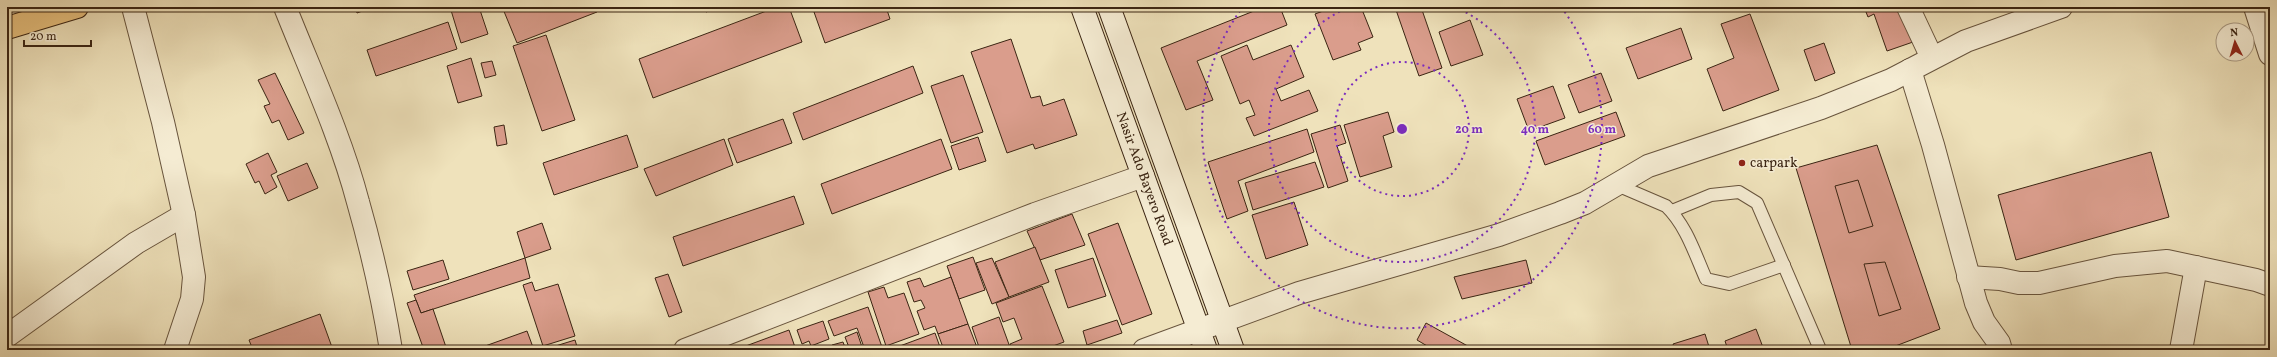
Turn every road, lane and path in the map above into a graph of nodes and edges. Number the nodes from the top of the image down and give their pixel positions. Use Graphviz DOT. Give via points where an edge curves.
graph roads {
  1 [pos="77,7"];
  2 [pos="133,7"];
  3 [pos="284,7"];
  4 [pos="1082,7"];
  5 [pos="1109,7"];
  6 [pos="1908,7"];
  7 [pos="2061,7"];
  8 [pos="2255,7"];
  9 [pos="7,28"];
  10 [pos="2270,54"];
  11 [pos="1932,58"];
  12 [pos="1910,70"];
  13 [pos="1143,176"];
  14 [pos="1617,185"];
  15 [pos="1672,211"];
  16 [pos="184,215"];
  17 [pos="1784,265"];
  18 [pos="2196,267"];
  19 [pos="1968,277"];
  20 [pos="2270,286"];
  21 [pos="1223,321"];
  22 [pos="1198,329"];
  23 [pos="7,336"];
  24 [pos="1819,347"];
  25 [pos="1997,348"];
  26 [pos="175,350"];
  27 [pos="391,350"];
  28 [pos="685,350"];
  29 [pos="1144,350"];
  30 [pos="1206,350"];
  31 [pos="1233,350"];
  32 [pos="2181,350"];
  1 -- 9 [label="main road"];
  2 -- 16 [label="street"];
  3 -- 27 [label="street" via="322,99 358,201 382,299"];
  4 -- 13 [label="street, Nasir Ado Bayero Road"];
  5 -- 21 [label="street"];
  6 -- 11 [label="street"];
  7 -- 11 [label="street" via="1966,41"];
  8 -- 10 [label="street"];
  11 -- 12 [label="street"];
  12 -- 14 [label="street" via="1821,108 1648,166"];
  12 -- 19 [label="street" via="1937,158"];
  13 -- 22 [label="street, Nasir Ado Bayero Road"];
  13 -- 28 [label="street" via="1028,216"];
  14 -- 15 [label="lane"];
  14 -- 21 [label="street" via="1585,203 1499,235 1361,273"];
  15 -- 17 [label="lane" via="1682,226 1706,279 1729,284"];
  15 -- 17 [label="lane" via="1711,195 1739,192 1757,204"];
  16 -- 23 [label="street" via="136,243"];
  16 -- 26 [label="street" via="194,277 192,299"];
  17 -- 24 [label="lane"];
  18 -- 19 [label="street" via="2167,261 2146,262 2039,283"];
  18 -- 20 [label="street" via="2256,280"];
  18 -- 32 [label="street"];
  19 -- 25 [label="street" via="1984,322"];
  21 -- 22 [label="street"];
  21 -- 31 [label="street"];
  22 -- 29 [label="street"];
  22 -- 30 [label="street, Nasir Ado Bayero Road"];
}
